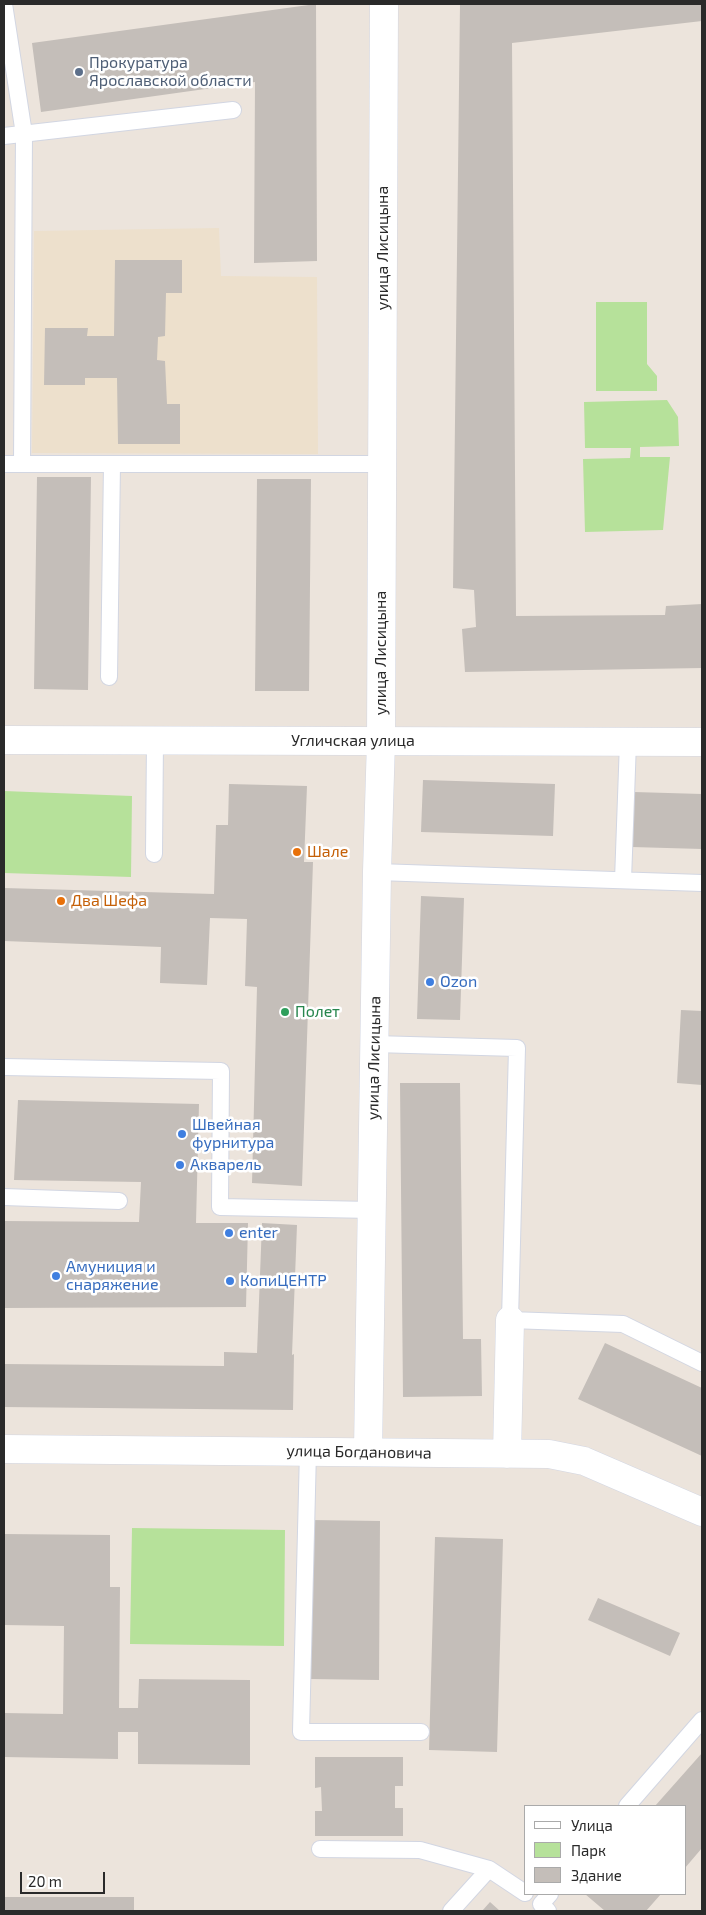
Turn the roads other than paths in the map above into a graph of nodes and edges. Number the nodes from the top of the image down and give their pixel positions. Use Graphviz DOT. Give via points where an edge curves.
graph roads {
  1 [pos="4,4"];
  2 [pos="384,4"];
  3 [pos="233,110"];
  4 [pos="24,134"];
  5 [pos="4,136"];
  6 [pos="4,464"];
  7 [pos="22,464"];
  8 [pos="112,464"];
  9 [pos="383,464"];
  10 [pos="109,677"];
  11 [pos="4,740"];
  12 [pos="155,740"];
  13 [pos="381,741"];
  14 [pos="628,742"];
  15 [pos="702,742"];
  16 [pos="154,854"];
  17 [pos="377,872"];
  18 [pos="623,880"];
  19 [pos="702,883"];
  20 [pos="374,1044"];
  21 [pos="4,1066"];
  22 [pos="4,1197"];
  23 [pos="119,1201"];
  24 [pos="372,1210"];
  25 [pos="510,1320"];
  26 [pos="702,1362"];
  27 [pos="4,1449"];
  28 [pos="308,1451"];
  29 [pos="368,1452"];
  30 [pos="507,1454"];
  31 [pos="702,1512"];
  32 [pos="702,1720"];
  33 [pos="421,1732"];
  34 [pos="628,1805"];
  35 [pos="320,1850"];
  36 [pos="489,1869"];
  37 [pos="524,1893"];
  38 [pos="527,1895"];
  39 [pos="546,1903"];
  40 [pos="451,1911"];
  1 -- 4 [label="lane"];
  2 -- 9 [label="street, улица Лисицына"];
  3 -- 4 [label="lane"];
  4 -- 5 [label="lane"];
  4 -- 7 [label="lane"];
  6 -- 7 [label="lane"];
  7 -- 8 [label="lane"];
  8 -- 9 [label="lane"];
  8 -- 10 [label="lane"];
  9 -- 13 [label="street, улица Лисицына"];
  11 -- 12 [label="street, Угличская улица"];
  12 -- 13 [label="street, Угличская улица"];
  12 -- 16 [label="lane"];
  13 -- 14 [label="street, Угличская улица"];
  13 -- 17 [label="street, улица Лисицына"];
  14 -- 15 [label="street, Угличская улица"];
  14 -- 18 [label="lane"];
  17 -- 18 [label="lane"];
  17 -- 20 [label="street, улица Лисицына"];
  18 -- 19 [label="lane"];
  20 -- 24 [label="street, улица Лисицына"];
  20 -- 25 [label="lane" via="517,1048"];
  21 -- 24 [label="lane" via="221,1071 220,1207"];
  22 -- 23 [label="lane"];
  24 -- 29 [label="street, улица Лисицына"];
  25 -- 26 [label="lane" via="623,1324"];
  25 -- 30 [label="street"];
  27 -- 28 [label="street, улица Богдановича"];
  28 -- 29 [label="street, улица Богдановича"];
  28 -- 33 [label="lane" via="301,1732"];
  29 -- 30 [label="street, улица Богдановича"];
  30 -- 31 [label="street, улица Богдановича" via="549,1454 584,1461"];
  32 -- 34 [label="lane"];
  35 -- 36 [label="lane" via="420,1850"];
  36 -- 37 [label="lane"];
  36 -- 40 [label="lane"];
  38 -- 39 [label="lane"];
}
